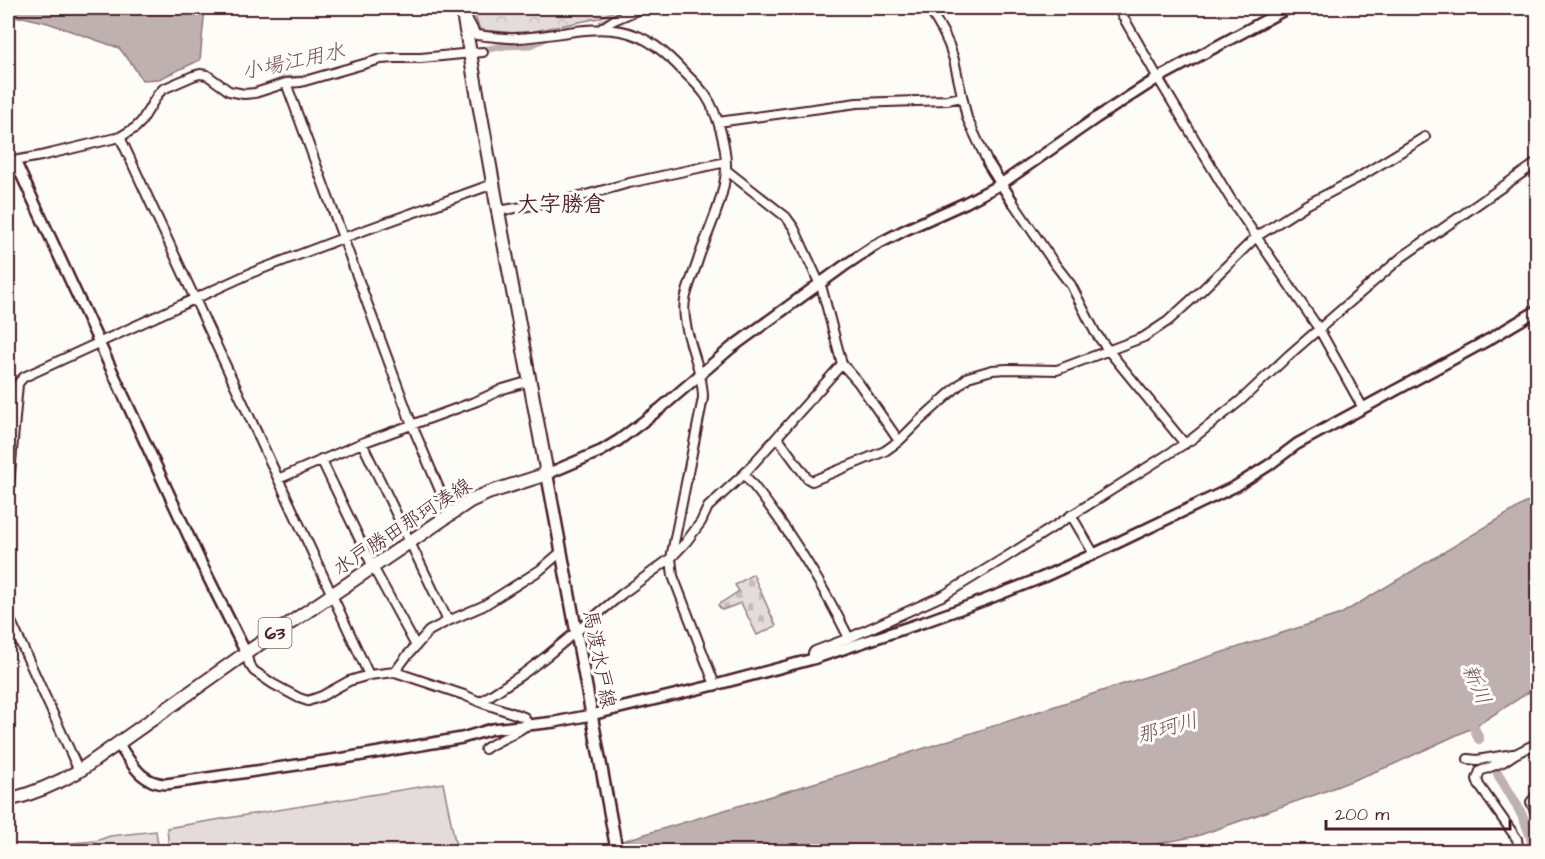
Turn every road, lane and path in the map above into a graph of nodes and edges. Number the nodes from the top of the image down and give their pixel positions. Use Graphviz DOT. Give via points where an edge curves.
graph roads {
  1 [pos="642,8"];
  2 [pos="929,8"];
  3 [pos="1118,8"];
  4 [pos="1288,8"];
  5 [pos="463,10"];
  6 [pos="602,28"];
  7 [pos="483,52"];
  8 [pos="470,54"];
  9 [pos="1158,78"];
  10 [pos="286,83"];
  11 [pos="962,97"];
  12 [pos="718,122"];
  13 [pos="120,137"];
  14 [pos="1425,137"];
  15 [pos="11,159"];
  16 [pos="1538,162"];
  17 [pos="988,163"];
  18 [pos="726,166"];
  19 [pos="493,184"];
  20 [pos="1001,184"];
  21 [pos="1012,201"];
  22 [pos="498,211"];
  23 [pos="1256,237"];
  24 [pos="343,238"];
  25 [pos="819,283"];
  26 [pos="194,298"];
  27 [pos="1538,310"];
  28 [pos="1319,329"];
  29 [pos="99,344"];
  30 [pos="1108,350"];
  31 [pos="842,364"];
  32 [pos="700,374"];
  33 [pos="530,381"];
  34 [pos="1363,408"];
  35 [pos="412,425"];
  36 [pos="777,437"];
  37 [pos="899,441"];
  38 [pos="362,443"];
  39 [pos="1185,444"];
  40 [pos="321,459"];
  41 [pos="547,474"];
  42 [pos="744,474"];
  43 [pos="278,479"];
  44 [pos="8,497"];
  45 [pos="450,514"];
  46 [pos="1071,515"];
  47 [pos="409,543"];
  48 [pos="561,552"];
  49 [pos="1094,554"];
  50 [pos="671,558"];
  51 [pos="373,567"];
  52 [pos="332,596"];
  53 [pos="8,615"];
  54 [pos="448,621"];
  55 [pos="576,632"];
  56 [pos="849,638"];
  57 [pos="416,646"];
  58 [pos="246,653"];
  59 [pos="813,659"];
  60 [pos="395,672"];
  61 [pos="369,675"];
  62 [pos="715,686"];
  63 [pos="480,702"];
  64 [pos="591,715"];
  65 [pos="528,724"];
  66 [pos="118,744"];
  67 [pos="1538,748"];
  68 [pos="485,749"];
  69 [pos="1515,754"];
  70 [pos="1468,759"];
  71 [pos="79,771"];
  72 [pos="1538,794"];
  73 [pos="8,800"];
  74 [pos="1538,818"];
  75 [pos="617,852"];
  76 [pos="1519,852"];
  1 -- 6 [label="street"];
  2 -- 11 [label="street" via="949,45"];
  3 -- 9 [label="street"];
  4 -- 9 [label="street"];
  5 -- 6 [label="street" via="476,35 517,38"];
  5 -- 8 [label="main road"];
  6 -- 12 [label="street" via="637,35 657,45 700,88"];
  7 -- 8 [label="street"];
  8 -- 10 [label="street" via="381,59"];
  8 -- 19 [label="main road"];
  9 -- 20 [label="street"];
  9 -- 23 [label="street"];
  10 -- 13 [label="street" via="238,94 207,75 193,76 163,89 135,128"];
  10 -- 24 [label="street"];
  11 -- 12 [label="street" via="857,103"];
  11 -- 17 [label="street" via="967,118"];
  12 -- 18 [label="street"];
  13 -- 15 [label="street"];
  13 -- 26 [label="street"];
  14 -- 23 [label="street"];
  15 -- 29 [label="street"];
  16 -- 28 [label="street" via="1402,257"];
  17 -- 20 [label="street"];
  18 -- 22 [label="street"];
  18 -- 25 [label="street" via="790,222"];
  18 -- 32 [label="street" via="722,192 685,301"];
  19 -- 22 [label="main road"];
  19 -- 24 [label="street"];
  20 -- 21 [label="street"];
  20 -- 25 [label="street" via="874,246"];
  21 -- 30 [label="street" via="1071,285"];
  22 -- 33 [label="main road"];
  23 -- 28 [label="street"];
  23 -- 30 [label="street" via="1168,321 1144,337"];
  24 -- 26 [label="street"];
  24 -- 35 [label="street"];
  25 -- 31 [label="street"];
  25 -- 32 [label="street"];
  26 -- 29 [label="street"];
  26 -- 43 [label="street"];
  27 -- 34 [label="street"];
  28 -- 34 [label="street"];
  28 -- 39 [label="street" via="1240,401"];
  29 -- 44 [label="street" via="18,384"];
  29 -- 58 [label="street"];
  30 -- 37 [label="street" via="1057,370 992,370 969,377"];
  30 -- 39 [label="street"];
  31 -- 36 [label="street"];
  31 -- 37 [label="street"];
  32 -- 41 [label="street" via="619,440"];
  32 -- 50 [label="street" via="703,398"];
  33 -- 35 [label="street"];
  33 -- 41 [label="main road"];
  34 -- 49 [label="street" via="1297,444 1236,486"];
  35 -- 38 [label="street"];
  35 -- 45 [label="street"];
  36 -- 37 [label="street" via="812,481 885,452"];
  36 -- 42 [label="street"];
  38 -- 40 [label="street"];
  38 -- 47 [label="street"];
  39 -- 46 [label="street"];
  40 -- 43 [label="street"];
  40 -- 51 [label="street"];
  41 -- 45 [label="main road, 水戸勝田那珂湊線 / 63" via="480,496"];
  41 -- 48 [label="main road, 馬渡水戸線"];
  42 -- 50 [label="street" via="708,507 701,522"];
  42 -- 56 [label="street" via="787,529"];
  43 -- 52 [label="street"];
  45 -- 47 [label="main road, 水戸勝田那珂湊線 / 63"];
  46 -- 49 [label="street"];
  46 -- 56 [label="street" via="944,595"];
  47 -- 51 [label="main road, 水戸勝田那珂湊線 / 63"];
  47 -- 54 [label="street"];
  48 -- 54 [label="street" via="483,606"];
  48 -- 55 [label="main road, 馬渡水戸線"];
  49 -- 59 [label="street" via="985,600"];
  50 -- 55 [label="street"];
  50 -- 62 [label="street" via="673,576"];
  51 -- 52 [label="main road, 水戸勝田那珂湊線 / 63"];
  51 -- 57 [label="street"];
  52 -- 58 [label="main road, 水戸勝田那珂湊線 / 63"];
  52 -- 61 [label="street"];
  53 -- 71 [label="street"];
  54 -- 57 [label="street" via="429,631"];
  55 -- 63 [label="street"];
  55 -- 64 [label="main road, 馬渡水戸線"];
  56 -- 59 [label="street" via="815,651"];
  57 -- 60 [label="street"];
  58 -- 61 [label="street" via="254,671 308,701"];
  58 -- 66 [label="main road, 水戸勝田那珂湊線 / 63"];
  59 -- 62 [label="street"];
  60 -- 61 [label="street"];
  60 -- 63 [label="street"];
  62 -- 64 [label="street"];
  63 -- 65 [label="street" via="524,717"];
  64 -- 65 [label="street"];
  64 -- 75 [label="main road, 馬渡水戸線"];
  65 -- 66 [label="street" via="356,756 166,784 156,784 140,774"];
  65 -- 68 [label="street"];
  66 -- 71 [label="main road, 水戸勝田那珂湊線 / 63"];
  67 -- 69 [label="street" via="1530,746"];
  69 -- 70 [label="street"];
  69 -- 76 [label="street" via="1480,771 1477,779 1516,839"];
  71 -- 73 [label="main road, 水戸勝田那珂湊線 / 63"];
  72 -- 74 [label="street" via="1532,802"];
}
